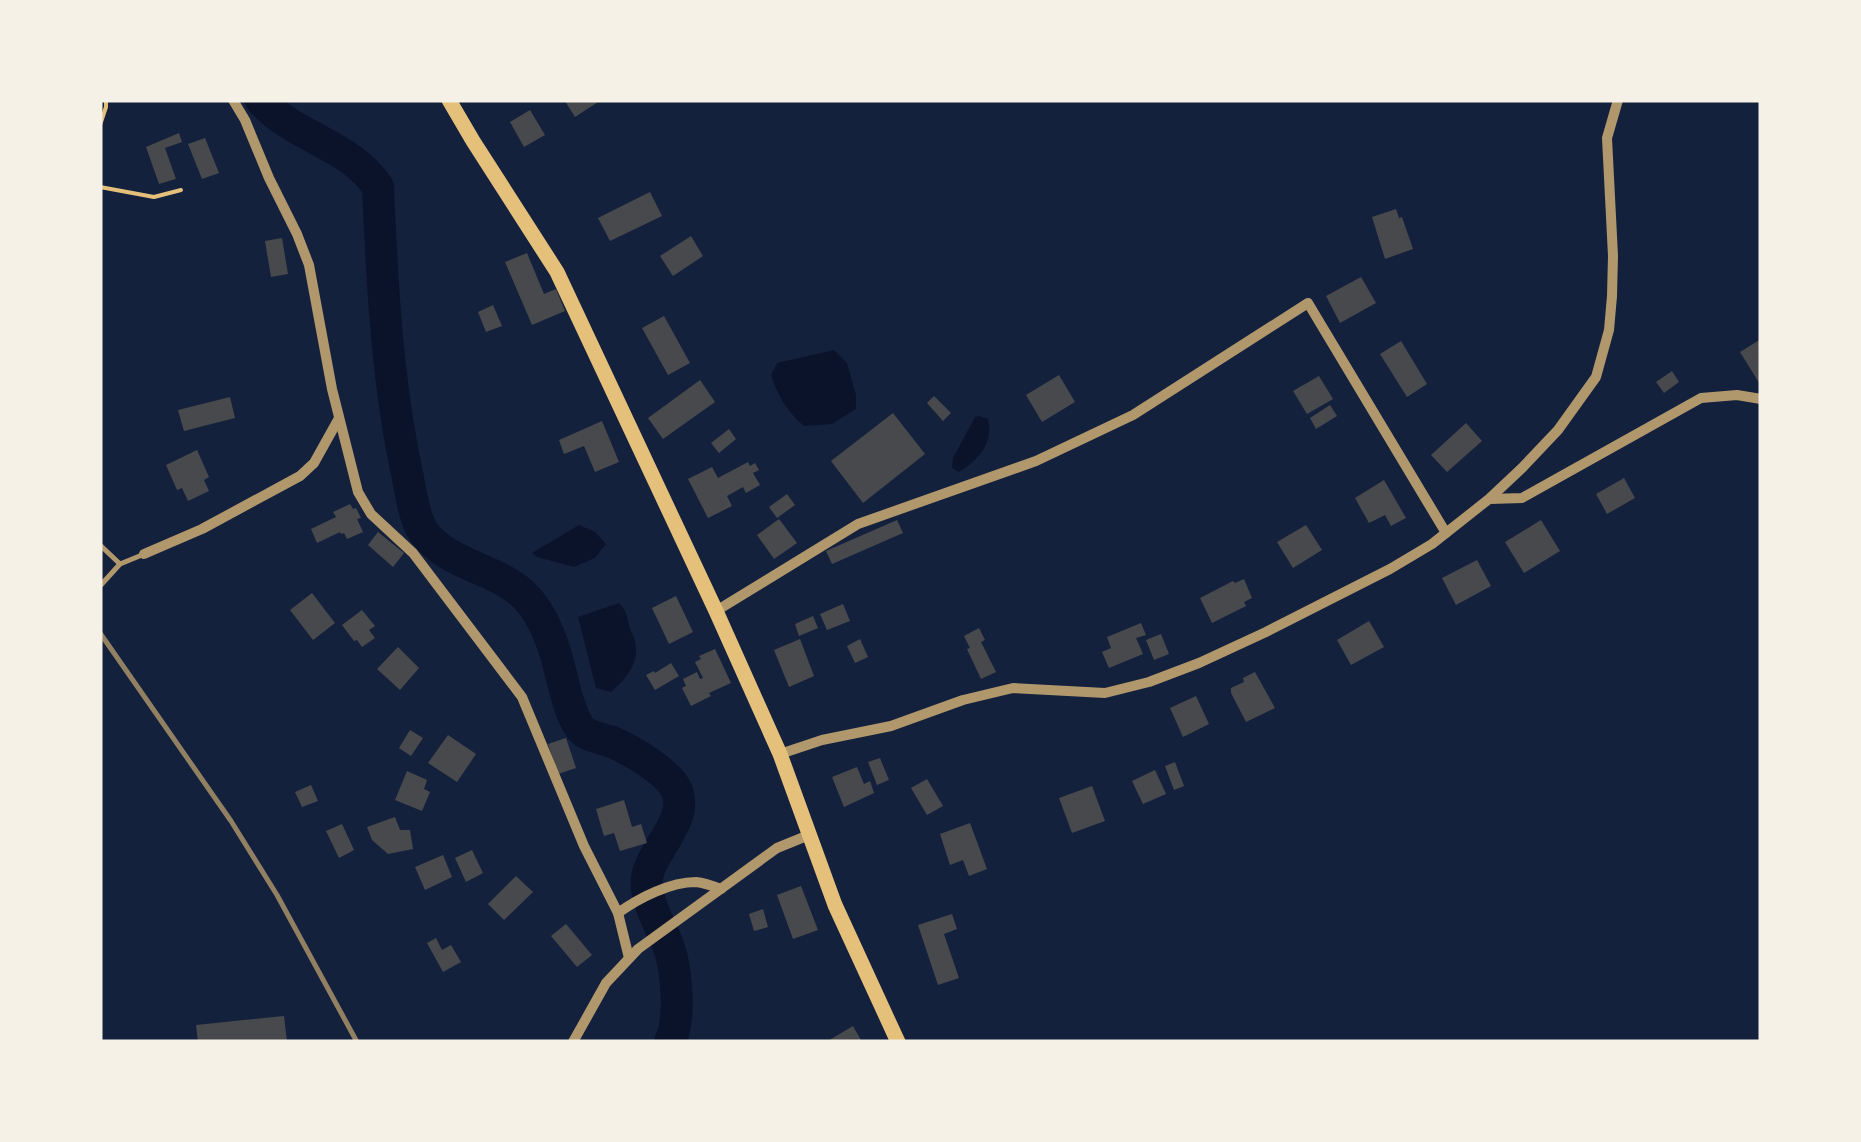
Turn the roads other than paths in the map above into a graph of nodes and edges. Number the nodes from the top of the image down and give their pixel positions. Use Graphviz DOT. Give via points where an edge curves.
graph roads {
  1 [pos="233,100"];
  2 [pos="449,100"];
  3 [pos="1618,100"];
  4 [pos="1761,399"];
  5 [pos="338,419"];
  6 [pos="1489,499"];
  7 [pos="1446,533"];
  8 [pos="100,545"];
  9 [pos="144,554"];
  10 [pos="120,564"];
  11 [pos="100,586"];
  12 [pos="716,610"];
  13 [pos="780,754"];
  14 [pos="809,835"];
  15 [pos="721,889"];
  16 [pos="618,913"];
  17 [pos="629,958"];
  18 [pos="573,1042"];
  19 [pos="898,1042"];
  1 -- 5 [label="street" via="304,251"];
  2 -- 12 [label="main road" via="557,272"];
  3 -- 6 [label="street" via="1607,138 1613,256 1603,357 1558,430"];
  4 -- 6 [label="street" via="1701,398 1522,498"];
  5 -- 9 [label="street" via="300,476"];
  5 -- 16 [label="street" via="364,504 413,553 522,696"];
  6 -- 7 [label="street"];
  7 -- 12 [label="street" via="1308,303 1134,416 1036,461 858,524"];
  7 -- 13 [label="street" via="1322,604 1149,682 1105,693 1013,688"];
  8 -- 10 [label="lane"];
  9 -- 10 [label="lane"];
  10 -- 11 [label="lane"];
  12 -- 13 [label="main road"];
  13 -- 14 [label="main road"];
  14 -- 15 [label="street" via="777,848"];
  14 -- 19 [label="main road"];
  15 -- 16 [label="street" via="690,882"];
  15 -- 17 [label="street"];
  16 -- 17 [label="street"];
  17 -- 18 [label="street" via="606,983"];
}
